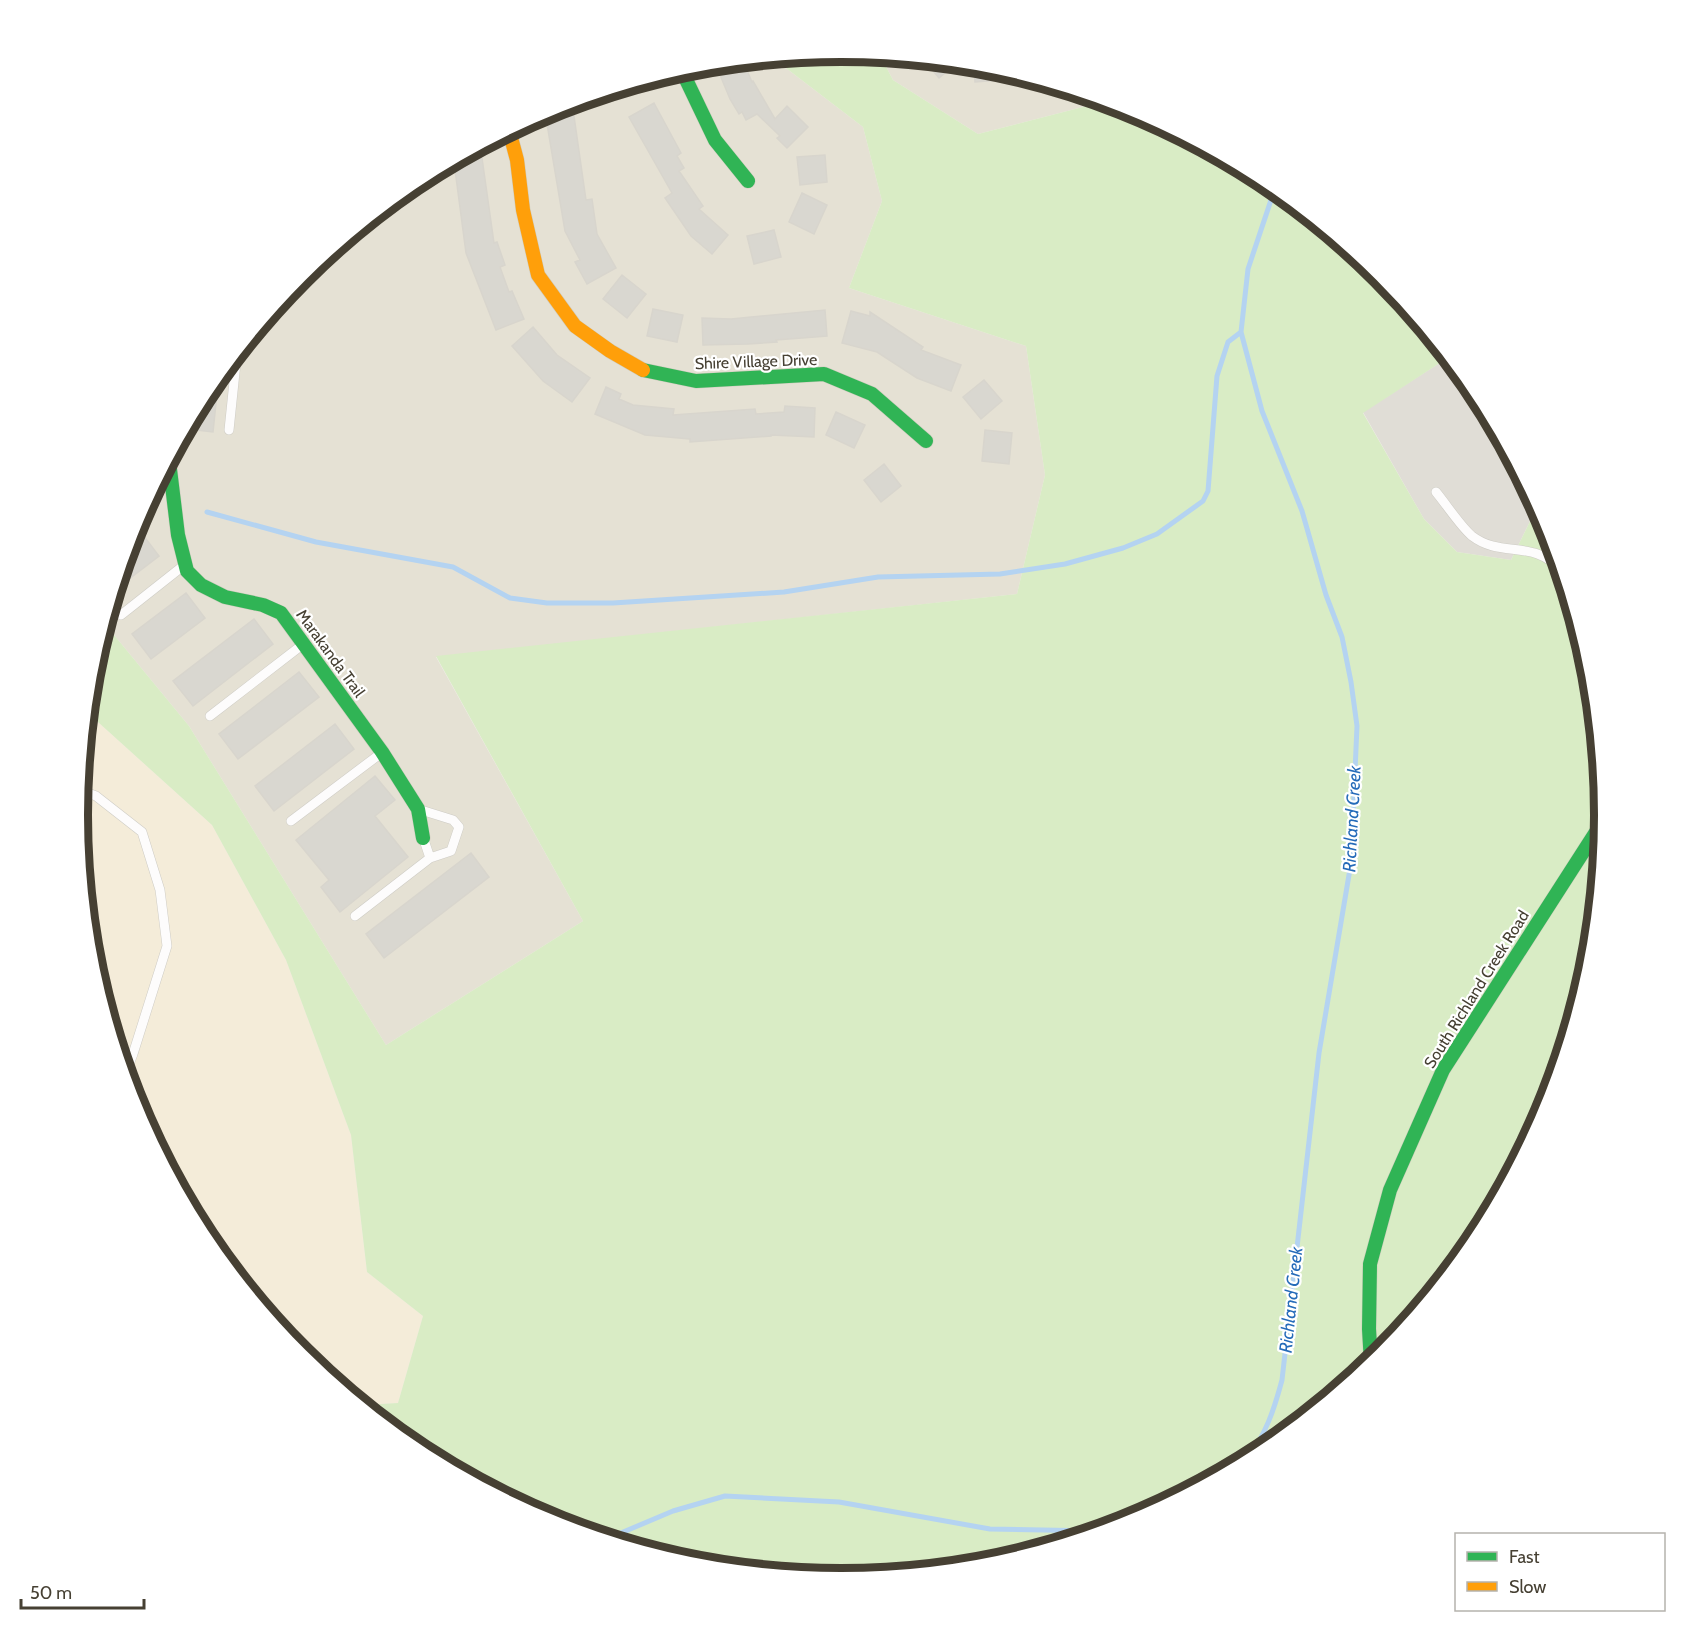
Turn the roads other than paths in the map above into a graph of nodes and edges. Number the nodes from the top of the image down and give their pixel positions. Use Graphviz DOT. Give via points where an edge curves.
graph roads {
  1 [pos="685,78"];
  2 [pos="511,138"];
  3 [pos="748,181"];
  4 [pos="235,368"];
  5 [pos="229,430"];
  6 [pos="926,441"];
  7 [pos="170,473"];
  8 [pos="1437,492"];
  9 [pos="1550,560"];
  10 [pos="185,564"];
  11 [pos="121,615"];
  12 [pos="304,644"];
  13 [pos="210,716"];
  14 [pos="381,752"];
  15 [pos="89,793"];
  16 [pos="418,809"];
  17 [pos="291,821"];
  18 [pos="1594,836"];
  19 [pos="423,838"];
  20 [pos="430,858"];
  21 [pos="356,916"];
  22 [pos="130,1062"];
  23 [pos="1370,1351"];
  1 -- 3 [label="street" via="715,140"];
  2 -- 6 [label="street, Shire Village Drive" via="538,276 575,326 645,371 696,381 824,374 872,394"];
  4 -- 5 [label="lane"];
  7 -- 10 [label="street, Marakanda Trail"];
  8 -- 9 [label="lane" via="1472,536 1494,547 1537,552"];
  10 -- 11 [label="lane"];
  10 -- 12 [label="street, Marakanda Trail" via="201,585 225,597 281,613"];
  12 -- 13 [label="lane"];
  12 -- 14 [label="street, Marakanda Trail"];
  14 -- 16 [label="street, Marakanda Trail"];
  14 -- 17 [label="lane"];
  15 -- 22 [label="lane" via="142,832 160,890 167,946"];
  16 -- 19 [label="street, Marakanda Trail"];
  16 -- 20 [label="lane" via="453,820 459,827 451,851"];
  18 -- 23 [label="street, South Richland Creek Road" via="1443,1070 1395,1179 1370,1264"];
  19 -- 20 [label="lane"];
  20 -- 21 [label="lane"];
}
